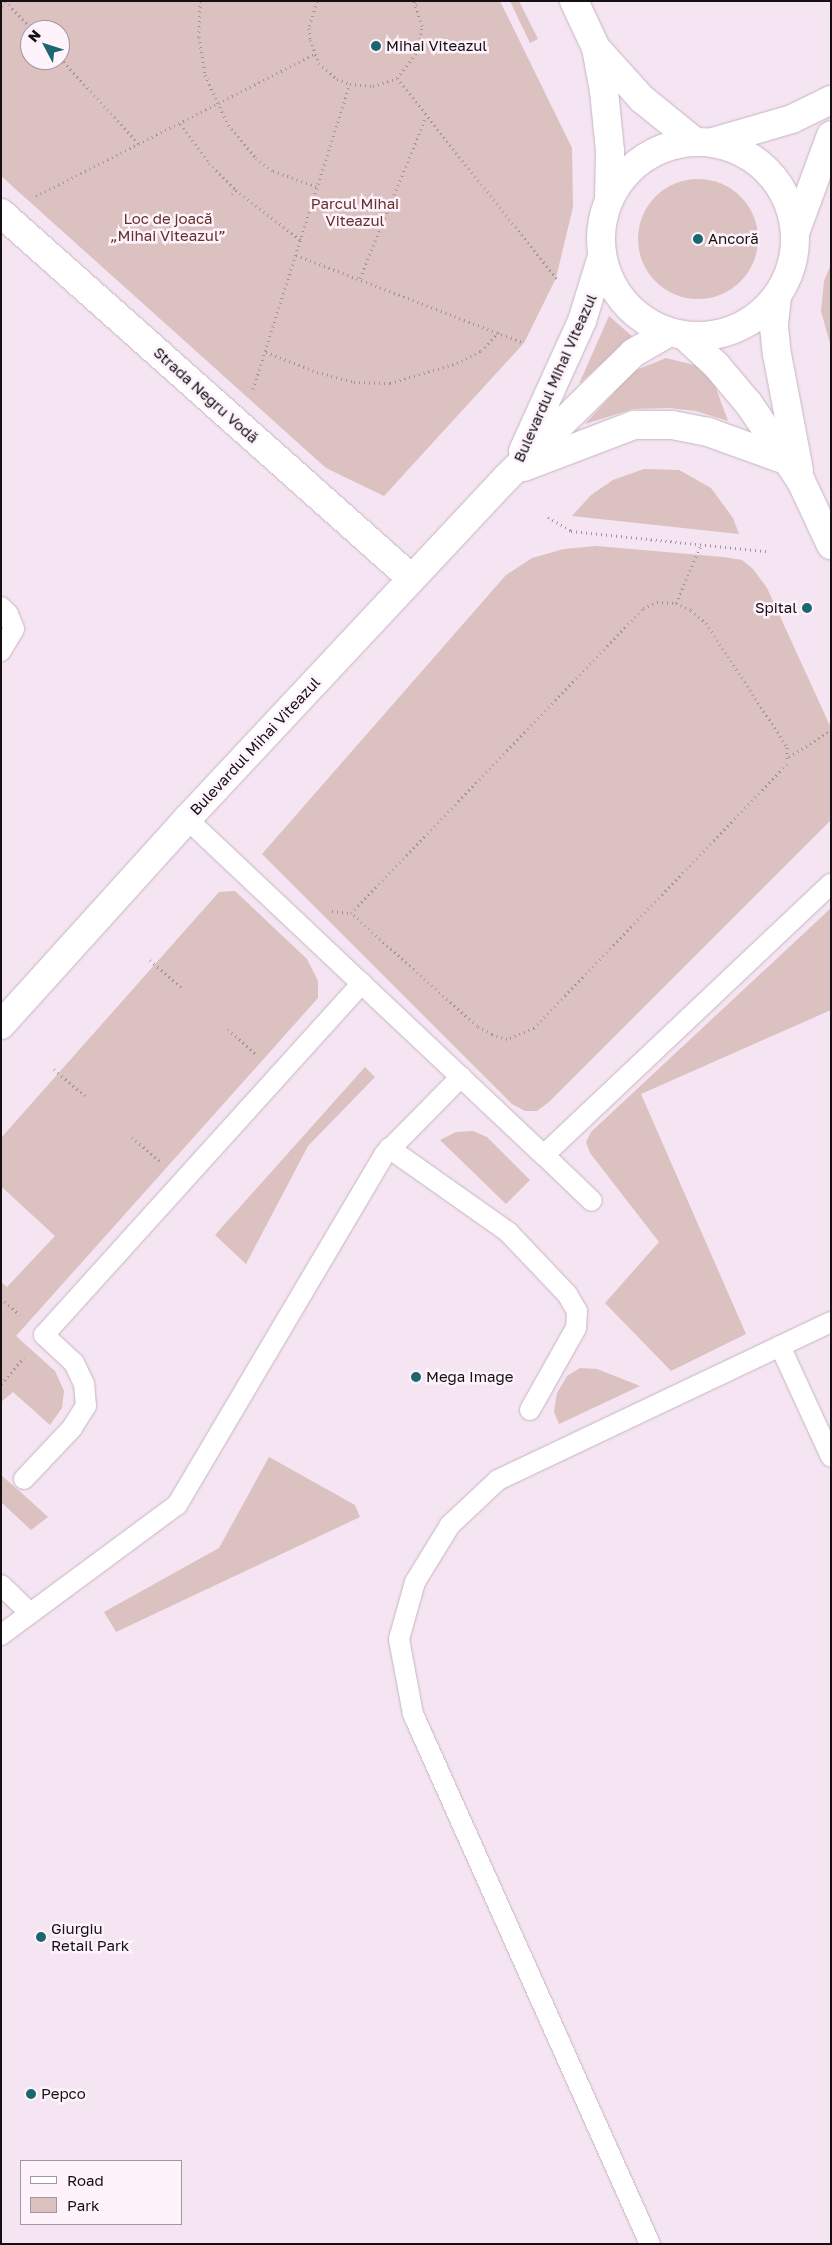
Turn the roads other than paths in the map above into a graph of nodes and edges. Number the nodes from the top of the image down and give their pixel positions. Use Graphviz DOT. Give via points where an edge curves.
graph roads {
  1 [pos="574,1"];
  2 [pos="596,48"];
  3 [pos="831,100"];
  4 [pos="703,141"];
  5 [pos="828,153"];
  6 [pos="608,202"];
  7 [pos="1,213"];
  8 [pos="795,233"];
  9 [pos="602,256"];
  10 [pos="777,296"];
  11 [pos="677,336"];
  12 [pos="514,471"];
  13 [pos="794,471"];
  14 [pos="831,545"];
  15 [pos="411,578"];
  16 [pos="1,607"];
  17 [pos="1,651"];
  18 [pos="186,819"];
  19 [pos="831,884"];
  20 [pos="362,983"];
  21 [pos="1,1025"];
  22 [pos="461,1077"];
  23 [pos="389,1148"];
  24 [pos="544,1155"];
  25 [pos="592,1201"];
  26 [pos="831,1322"];
  27 [pos="780,1346"];
  28 [pos="530,1410"];
  29 [pos="831,1457"];
  30 [pos="24,1479"];
  31 [pos="1,1585"];
  32 [pos="29,1612"];
  33 [pos="1,1635"];
  34 [pos="650,2244"];
  1 -- 2 [label="main road"];
  2 -- 4 [label="main road" via="642,99"];
  2 -- 6 [label="main road" via="610,151"];
  3 -- 4 [label="main road" via="792,119"];
  4 -- 6 [label="main road" via="668,146 646,158 624,176"];
  4 -- 8 [label="main road" via="738,150 760,164 778,184 790,207"];
  5 -- 8 [label="main road"];
  6 -- 9 [label="main road" via="601,228"];
  7 -- 15 [label="main road, Strada Negru Vodă"];
  8 -- 10 [label="main road" via="788,277"];
  9 -- 11 [label="main road" via="611,283 628,306"];
  9 -- 12 [label="main road, Bulevardul Mihai Viteazul" via="582,321"];
  10 -- 11 [label="main road" via="754,318 731,332"];
  10 -- 13 [label="main road" via="776,354"];
  11 -- 12 [label="main road, Bulevardul Mihai Viteazul" via="633,353"];
  11 -- 13 [label="main road" via="734,383"];
  12 -- 13 [label="main road" via="634,425 672,425 708,432"];
  12 -- 15 [label="main road, Bulevardul Mihai Viteazul"];
  13 -- 14 [label="main road"];
  15 -- 18 [label="main road, Bulevardul Mihai Viteazul"];
  16 -- 17 [label="lane" via="14,629"];
  18 -- 20 [label="lane"];
  18 -- 21 [label="main road, Bulevardul Mihai Viteazul"];
  19 -- 24 [label="lane"];
  20 -- 22 [label="lane"];
  20 -- 30 [label="lane" via="44,1335 74,1363 84,1384 86,1406 72,1428"];
  22 -- 23 [label="lane"];
  22 -- 24 [label="lane"];
  23 -- 28 [label="lane" via="508,1232 567,1294 577,1311 576,1328"];
  23 -- 32 [label="lane" via="177,1505"];
  24 -- 25 [label="lane"];
  26 -- 27 [label="lane"];
  27 -- 29 [label="lane"];
  27 -- 34 [label="lane" via="498,1480 450,1525 414,1582 399,1639 413,1714"];
  31 -- 32 [label="lane"];
  32 -- 33 [label="lane"];
}
